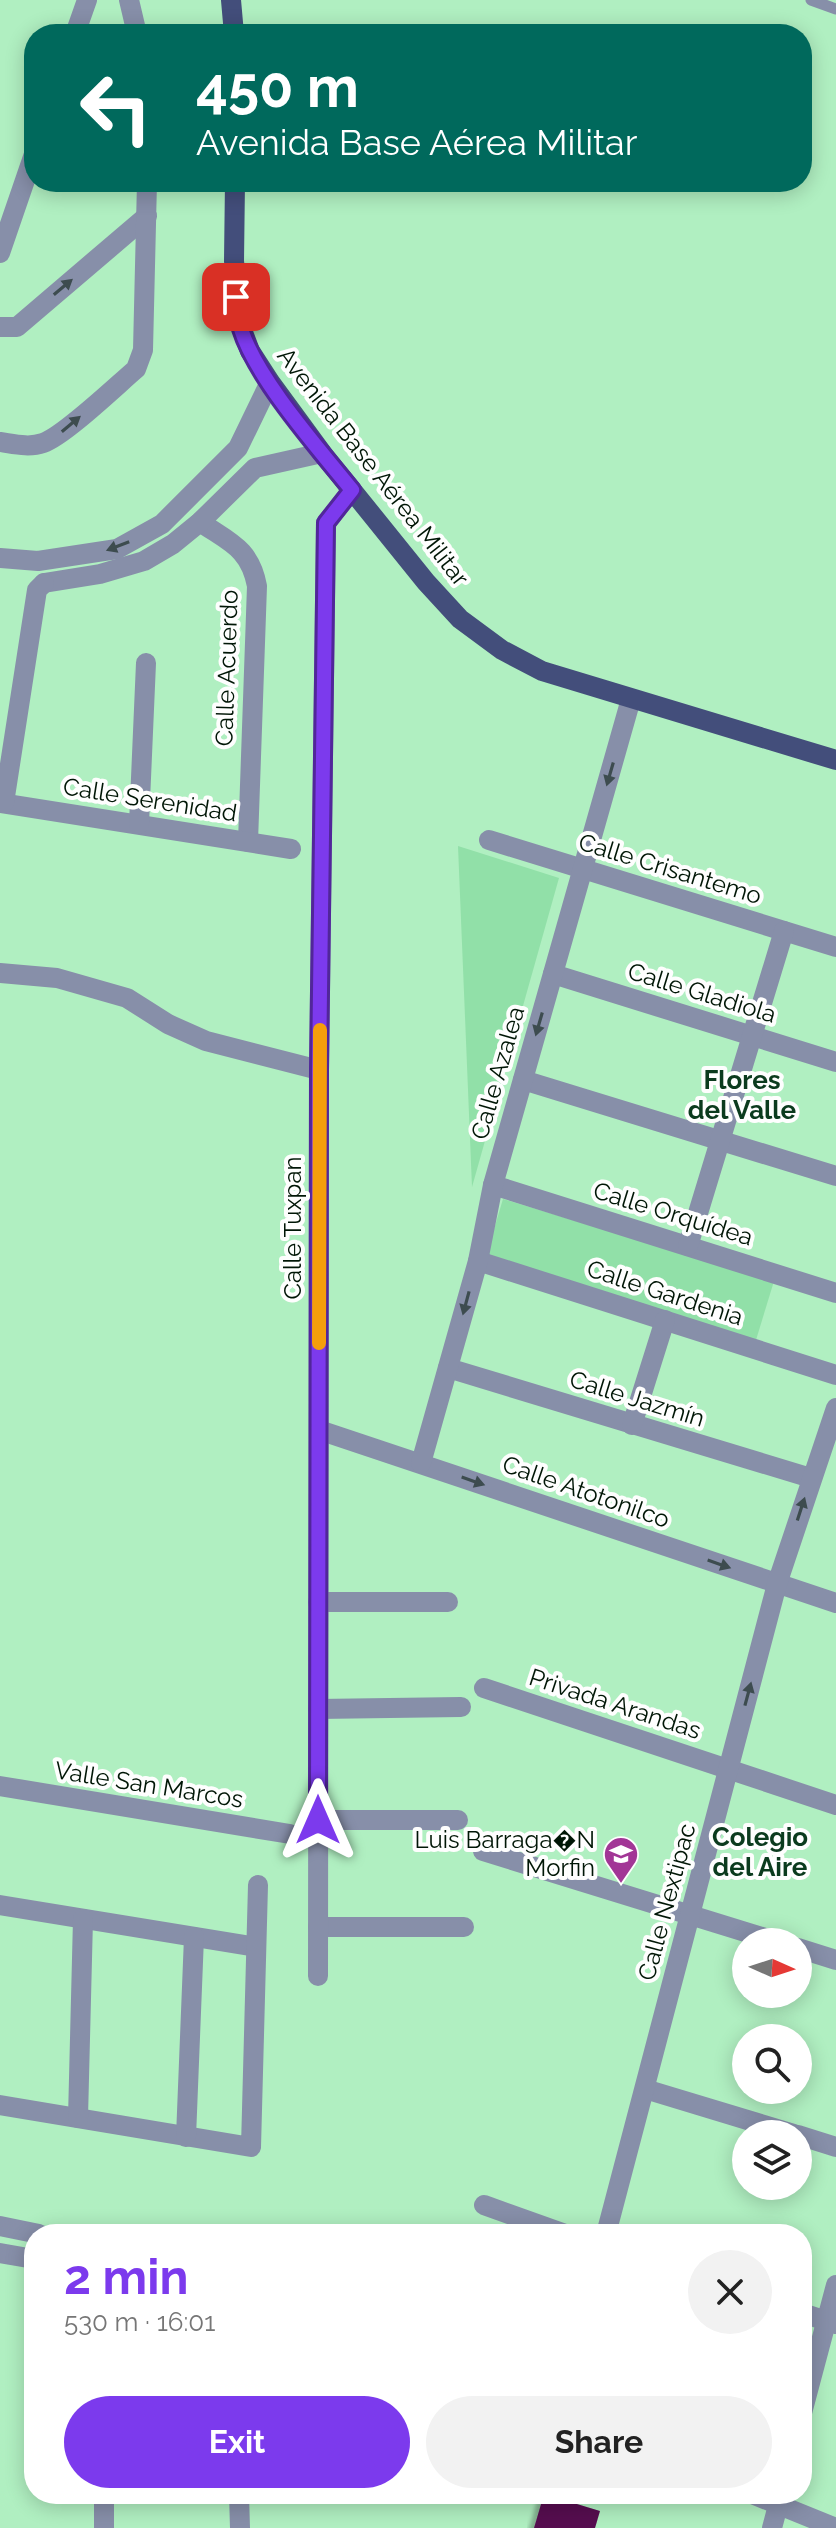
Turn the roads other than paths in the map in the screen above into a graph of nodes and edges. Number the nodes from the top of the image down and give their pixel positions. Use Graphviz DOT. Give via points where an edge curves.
graph roads {
  1 [pos="87,0"];
  2 [pos="129,0"];
  3 [pos="231,0"];
  4 [pos="811,0"];
  5 [pos="836,9"];
  6 [pos="79,24"];
  7 [pos="135,24"];
  8 [pos="233,24"];
  9 [pos="24,170"];
  10 [pos="147,192"];
  11 [pos="235,192"];
  12 [pos="10,193"];
  13 [pos="147,216"];
  14 [pos="0,253"];
  15 [pos="0,327"];
  16 [pos="270,382"];
  17 [pos="0,442"];
  18 [pos="238,448"];
  19 [pos="322,453"];
  20 [pos="255,468"];
  21 [pos="218,469"];
  22 [pos="234,489"];
  23 [pos="352,490"];
  24 [pos="200,522"];
  25 [pos="0,558"];
  26 [pos="38,561"];
  27 [pos="44,583"];
  28 [pos="146,663"];
  29 [pos="631,699"];
  30 [pos="836,760"];
  31 [pos="2,803"];
  32 [pos="139,824"];
  33 [pos="489,840"];
  34 [pos="248,842"];
  35 [pos="291,849"];
  36 [pos="583,869"];
  37 [pos="784,931"];
  38 [pos="836,947"];
  39 [pos="0,973"];
  40 [pos="553,974"];
  41 [pos="752,1036"];
  42 [pos="836,1062"];
  43 [pos="319,1070"];
  44 [pos="523,1080"];
  45 [pos="720,1140"];
  46 [pos="836,1176"];
  47 [pos="493,1185"];
  48 [pos="688,1246"];
  49 [pos="478,1261"];
  50 [pos="836,1293"];
  51 [pos="665,1320"];
  52 [pos="448,1368"];
  53 [pos="836,1375"];
  54 [pos="836,1408"];
  55 [pos="632,1425"];
  56 [pos="319,1430"];
  57 [pos="421,1463"];
  58 [pos="811,1478"];
  59 [pos="777,1584"];
  60 [pos="318,1602"];
  61 [pos="448,1602"];
  62 [pos="836,1603"];
  63 [pos="484,1688"];
  64 [pos="461,1707"];
  65 [pos="318,1709"];
  66 [pos="729,1769"];
  67 [pos="0,1786"];
  68 [pos="836,1805"];
  69 [pos="318,1820"];
  70 [pos="458,1820"];
  71 [pos="290,1834"];
  72 [pos="483,1851"];
  73 [pos="258,1885"];
  74 [pos="0,1905"];
  75 [pos="691,1914"];
  76 [pos="83,1919"];
  77 [pos="318,1927"];
  78 [pos="464,1927"];
  79 [pos="734,1928"];
  80 [pos="194,1937"];
  81 [pos="256,1947"];
  82 [pos="812,1952"];
  83 [pos="836,1960"];
  84 [pos="318,1976"];
  85 [pos="645,2089"];
  86 [pos="0,2105"];
  87 [pos="78,2118"];
  88 [pos="747,2120"];
  89 [pos="186,2137"];
  90 [pos="812,2140"];
  91 [pos="836,2147"];
  92 [pos="484,2205"];
  93 [pos="537,2224"];
  94 [pos="609,2224"];
  95 [pos="0,2226"];
  96 [pos="24,2231"];
  97 [pos="0,2253"];
  98 [pos="24,2257"];
  99 [pos="836,2285"];
  100 [pos="831,2322"];
  101 [pos="812,2382"];
  102 [pos="104,2504"];
  103 [pos="239,2504"];
  104 [pos="779,2504"];
  105 [pos="790,2504"];
  106 [pos="104,2528"];
  107 [pos="240,2528"];
  108 [pos="772,2528"];
  109 [pos="836,2528"];
  1 -- 6 [label="street"];
  2 -- 7 [label="street"];
  3 -- 8 [label="main road"];
  4 -- 5 [label="lane"];
  9 -- 12 [label="street"];
  10 -- 13 [label="street"];
  11 -- 16 [label="main road, Avenida Base Aérea Militar" via="234,273 241,327"];
  12 -- 14 [label="street"];
  15 -- 13 [label="street, one-way" via="17,327"];
  17 -- 13 [label="street, one-way" via="44,443 136,369 143,350"];
  16 -- 18 [label="street"];
  16 -- 19 [label="main road, Avenida Base Aérea Militar"];
  18 -- 20 [label="street"];
  18 -- 21 [label="street"];
  19 -- 20 [label="street"];
  19 -- 23 [label="main road, Avenida Base Aérea Militar"];
  20 -- 22 [label="street"];
  21 -- 22 [label="street"];
  21 -- 26 [label="street, one-way" via="162,524 117,549"];
  22 -- 24 [label="street"];
  23 -- 29 [label="main road, Avenida Base Aérea Militar" via="460,619 542,671"];
  23 -- 43 [label="street, Calle Tuxpan" via="326,523"];
  24 -- 27 [label="street" via="144,561"];
  24 -- 34 [label="street, Calle Acuerdo" via="243,551 254,566"];
  25 -- 26 [label="street"];
  26 -- 27 [label="street"];
  27 -- 31 [label="street" via="37,590"];
  28 -- 32 [label="street"];
  29 -- 30 [label="main road, Avenida Base Aérea Militar"];
  29 -- 36 [label="street, Calle Azalea, one-way"];
  31 -- 32 [label="street, Calle Serenidad"];
  32 -- 34 [label="street, Calle Serenidad"];
  33 -- 36 [label="street, Calle Crisantemo"];
  34 -- 35 [label="street, Calle Serenidad"];
  36 -- 37 [label="street, Calle Crisantemo"];
  36 -- 40 [label="street, Calle Azalea"];
  37 -- 38 [label="street, Calle Crisantemo"];
  37 -- 41 [label="street"];
  39 -- 43 [label="street" via="57,978 127,998 206,1041"];
  40 -- 41 [label="street, Calle Gladiola"];
  40 -- 44 [label="street, Calle Azalea, one-way"];
  41 -- 42 [label="street, Calle Gladiola"];
  41 -- 45 [label="street"];
  43 -- 56 [label="street, Calle Tuxpan"];
  44 -- 45 [label="street"];
  44 -- 47 [label="street, Calle Azalea"];
  45 -- 46 [label="street"];
  45 -- 48 [label="street"];
  47 -- 48 [label="street, Calle Orquídea"];
  47 -- 49 [label="street, Calle Azalea"];
  48 -- 50 [label="street, Calle Orquídea"];
  49 -- 51 [label="street, Calle Gardenia"];
  49 -- 52 [label="street, Calle Azalea, one-way"];
  51 -- 53 [label="street, Calle Gardenia"];
  51 -- 55 [label="street"];
  52 -- 55 [label="street, Calle Jazmín"];
  52 -- 57 [label="street, Calle Azalea"];
  54 -- 58 [label="street, Calle Nextipac"];
  55 -- 58 [label="street, Calle Jazmín"];
  56 -- 57 [label="street, Calle Atotonilco"];
  56 -- 60 [label="street, Calle Tuxpan"];
  57 -- 59 [label="street, Calle Atotonilco, one-way"];
  59 -- 58 [label="street, Calle Nextipac, one-way"];
  59 -- 62 [label="street, Calle Atotonilco"];
  66 -- 59 [label="street, Calle Nextipac, one-way"];
  60 -- 61 [label="street"];
  60 -- 65 [label="street, Calle Tuxpan"];
  63 -- 66 [label="street, Privada Arandas"];
  64 -- 65 [label="street"];
  65 -- 69 [label="street, Calle Tuxpan"];
  66 -- 68 [label="street, Privada Arandas"];
  66 -- 75 [label="street, Calle Nextipac"];
  67 -- 71 [label="street, Valle San Marcos"];
  69 -- 70 [label="street"];
  69 -- 77 [label="street, Calle Tuxpan"];
  72 -- 75 [label="street"];
  73 -- 81 [label="street"];
  74 -- 76 [label="street"];
  75 -- 79 [label="street"];
  75 -- 85 [label="street, Calle Nextipac"];
  76 -- 80 [label="street"];
  76 -- 87 [label="street"];
  77 -- 78 [label="street"];
  77 -- 84 [label="street, Calle Tuxpan"];
  80 -- 81 [label="street"];
  80 -- 89 [label="street"];
  81 -- 89 [label="street" via="251,2147"];
  82 -- 83 [label="street"];
  85 -- 88 [label="street"];
  85 -- 94 [label="street, Calle Nextipac"];
  86 -- 87 [label="street"];
  87 -- 89 [label="street"];
  90 -- 91 [label="street"];
  92 -- 93 [label="street"];
  95 -- 96 [label="street"];
  97 -- 98 [label="street"];
  99 -- 100 [label="street"];
  100 -- 101 [label="street"];
  102 -- 106 [label="street"];
  103 -- 107 [label="street"];
  104 -- 108 [label="street"];
  105 -- 109 [label="street"];
}
